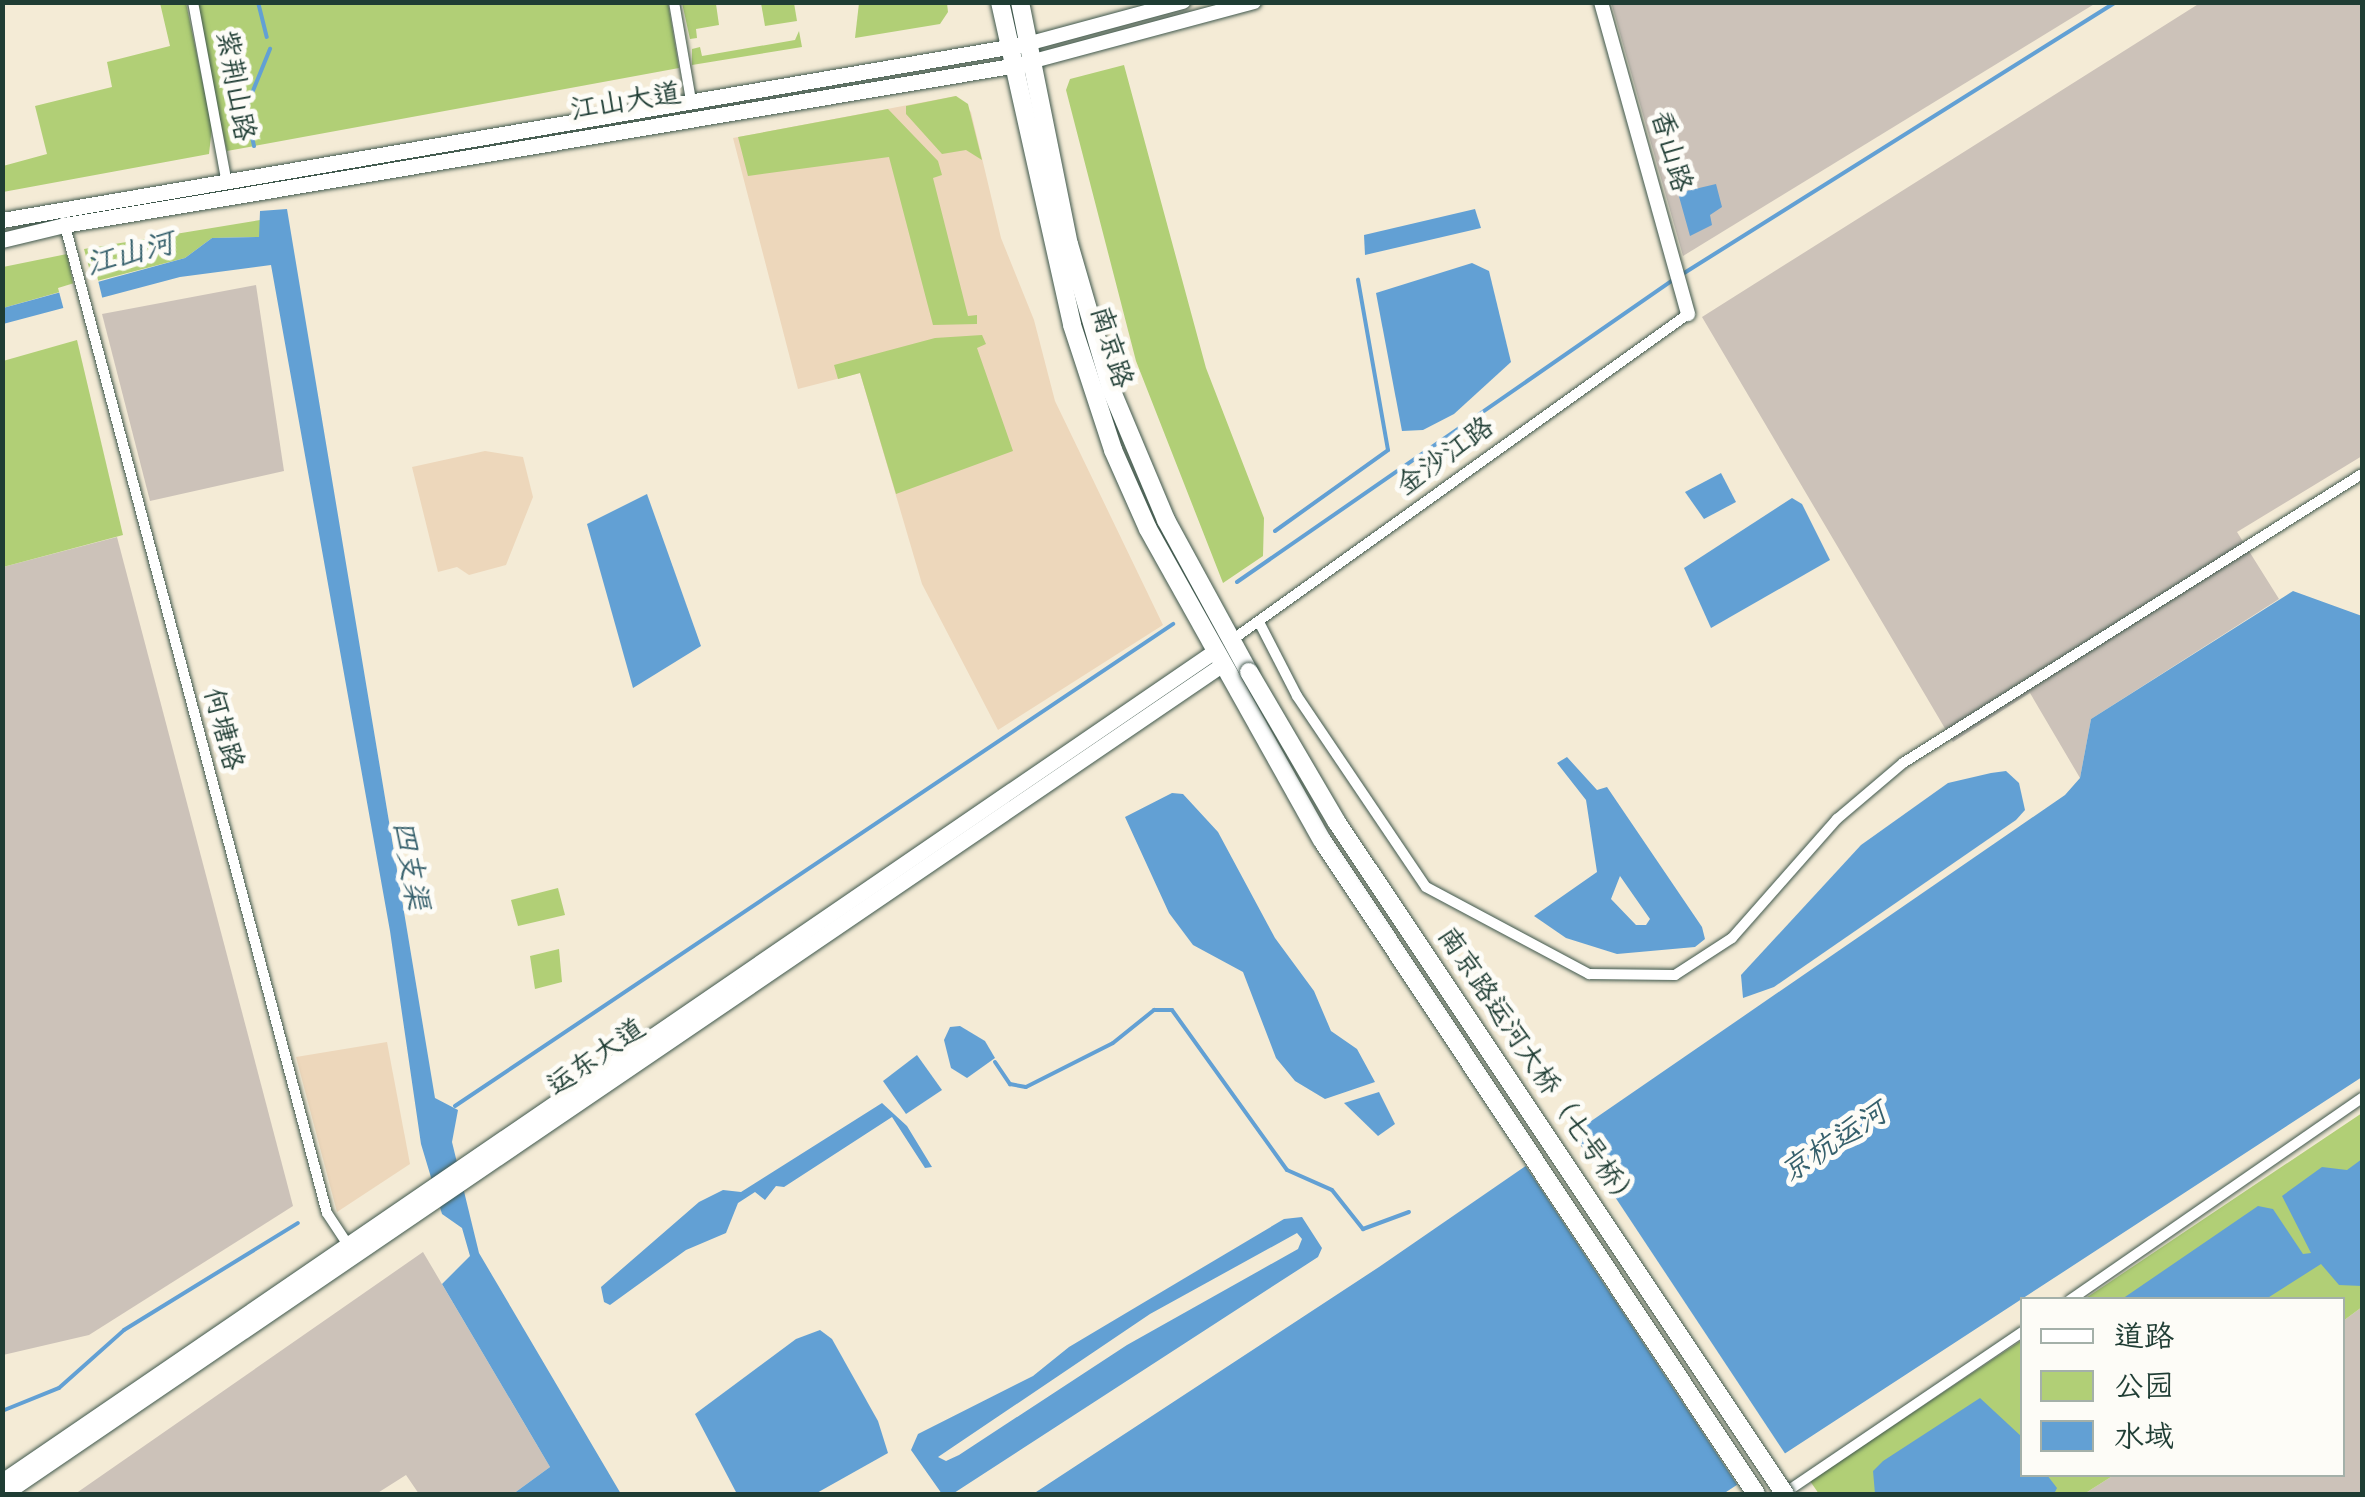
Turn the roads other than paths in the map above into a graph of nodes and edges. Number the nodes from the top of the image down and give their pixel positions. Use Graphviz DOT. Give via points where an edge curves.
graph roads {
  1 [pos="193,2"];
  2 [pos="674,2"];
  3 [pos="1000,2"];
  4 [pos="1020,2"];
  5 [pos="1182,2"];
  6 [pos="1254,2"];
  7 [pos="1601,2"];
  8 [pos="1029,53"];
  9 [pos="1009,57"];
  10 [pos="691,100"];
  11 [pos="226,178"];
  12 [pos="60,206"];
  13 [pos="2,220"];
  14 [pos="64,225"];
  15 [pos="2,240"];
  16 [pos="1688,314"];
  17 [pos="2362,474"];
  18 [pos="1259,622"];
  19 [pos="1232,640"];
  20 [pos="1216,659"];
  21 [pos="1249,672"];
  22 [pos="1232,686"];
  23 [pos="2362,1098"];
  24 [pos="352,1252"];
  25 [pos="2074,1297"];
  26 [pos="2020,1333"];
  27 [pos="2,1481"];
  28 [pos="4,1494"];
  29 [pos="1756,1494"];
  30 [pos="1784,1494"];
  1 -- 11 [label="street, 紫荆山路"];
  2 -- 10 [label="street"];
  3 -- 9 [label="main road, 南京路"];
  4 -- 8 [label="main road, 南京路"];
  5 -- 8 [label="street, 江山大道"];
  6 -- 8 [label="street, 江山大道"];
  7 -- 16 [label="street, 香山路"];
  8 -- 9 [label="main road, 江山大道"];
  8 -- 19 [label="main road, 南京路" via="1070,244 1112,389 1166,520"];
  9 -- 10 [label="main road, 江山大道"];
  9 -- 14 [label="main road, 江山大道"];
  9 -- 20 [label="main road, 南京路" via="1050,248 1092,393 1148,529"];
  10 -- 11 [label="main road, 江山大道"];
  11 -- 12 [label="main road, 江山大道"];
  12 -- 13 [label="main road, 江山大道"];
  12 -- 14 [label="street, 何塘路"];
  14 -- 15 [label="main road, 江山大道"];
  14 -- 24 [label="street, 何塘路" via="322,1194"];
  16 -- 18 [label="street, 金沙江路"];
  17 -- 18 [label="street" via="1903,763 1837,819 1732,938 1674,975 1589,974 1426,887 1297,696"];
  18 -- 19 [label="street, 金沙江路"];
  19 -- 21 [label="main road, 南京路"];
  20 -- 22 [label="main road, 南京路"];
  20 -- 24 [label="main road, 运东大道"];
  21 -- 30 [label="main road, 南京路运河大桥（七号桥）, bridge" via="1336,821"];
  22 -- 29 [label="main road, 南京路运河大桥（七号桥）" via="1322,840"];
  23 -- 25 [label="street"];
  24 -- 27 [label="main road, 运东大道"];
  24 -- 28 [label="main road, 运东大道"];
  26 -- 30 [label="street"];
}
